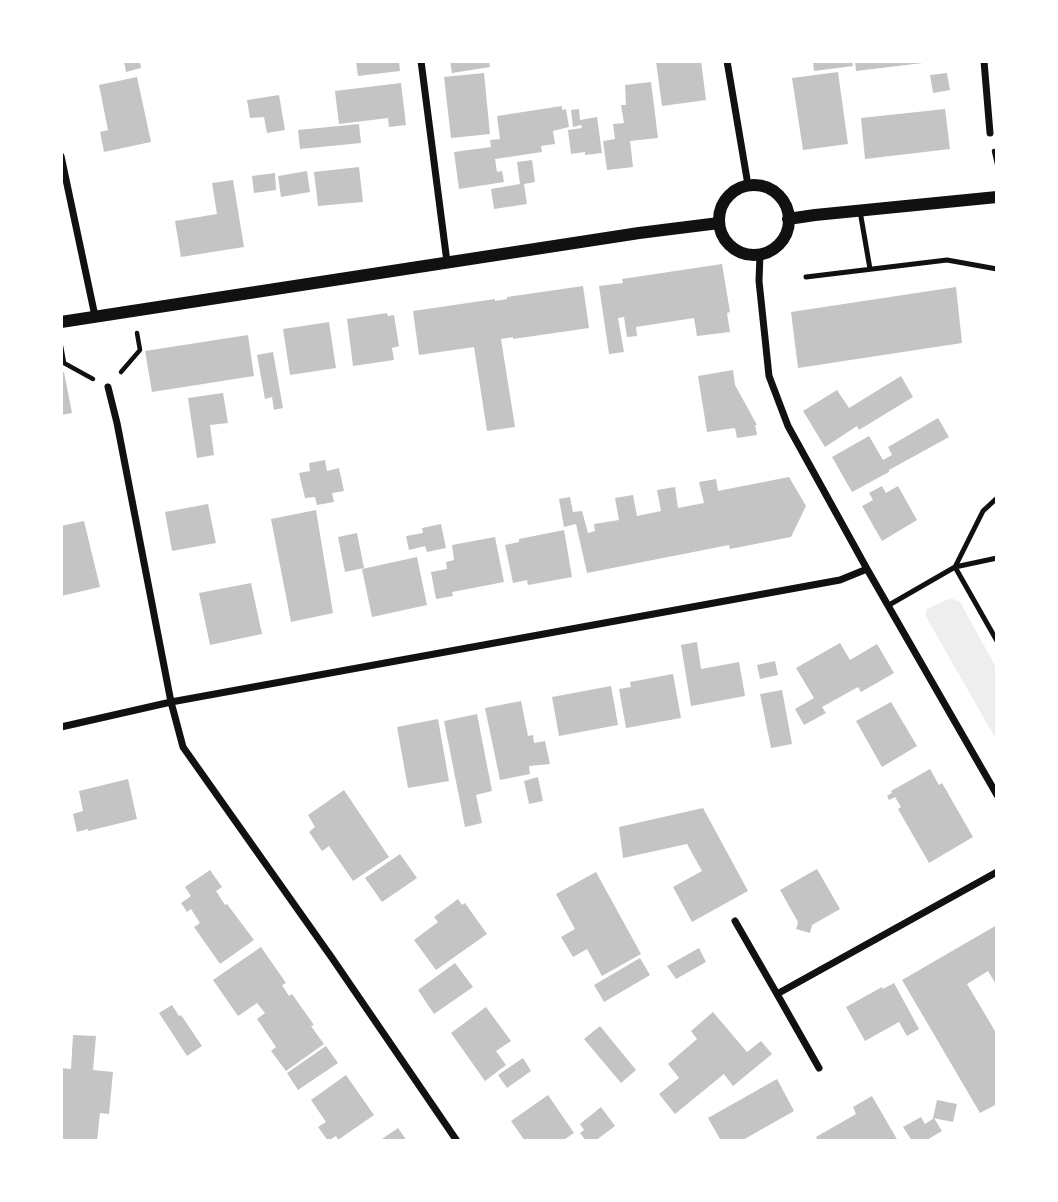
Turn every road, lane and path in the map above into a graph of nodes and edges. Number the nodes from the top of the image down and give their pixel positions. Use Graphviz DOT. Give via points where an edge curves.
graph roads {
  1 [pos="421,61"];
  2 [pos="727,61"];
  3 [pos="984,61"];
  4 [pos="990,132"];
  5 [pos="61,156"];
  6 [pos="748,185"];
  7 [pos="997,197"];
  8 [pos="860,211"];
  9 [pos="788,219"];
  10 [pos="719,223"];
  11 [pos="760,254"];
  12 [pos="447,261"];
  13 [pos="870,269"];
  14 [pos="997,269"];
  15 [pos="806,277"];
  16 [pos="94,316"];
  17 [pos="61,322"];
  18 [pos="61,346"];
  19 [pos="108,387"];
  20 [pos="997,498"];
  21 [pos="997,558"];
  22 [pos="955,566"];
  23 [pos="867,569"];
  24 [pos="889,605"];
  25 [pos="997,641"];
  26 [pos="171,702"];
  27 [pos="61,727"];
  28 [pos="997,795"];
  29 [pos="997,872"];
  30 [pos="735,921"];
  31 [pos="777,994"];
  32 [pos="820,1068"];
  33 [pos="457,1141"];
  1 -- 12 [label="street"];
  2 -- 6 [label="street"];
  3 -- 4 [label="street"];
  5 -- 16 [label="street"];
  6 -- 9 [label="street" via="760,185 780,197"];
  6 -- 10 [label="street" via="729,195"];
  7 -- 8 [label="street"];
  8 -- 9 [label="street"];
  8 -- 13 [label="lane"];
  9 -- 11 [label="street" via="784,238"];
  10 -- 11 [label="street" via="722,235 738,251"];
  10 -- 12 [label="street"];
  11 -- 23 [label="street" via="769,376 788,426"];
  12 -- 16 [label="street"];
  13 -- 14 [label="lane" via="947,260"];
  13 -- 15 [label="lane"];
  16 -- 17 [label="street"];
  18 -- 19 [label="path" via="64,363"];
  19 -- 26 [label="street"];
  20 -- 22 [label="lane" via="983,511"];
  21 -- 22 [label="lane"];
  22 -- 24 [label="lane"];
  22 -- 25 [label="lane"];
  23 -- 24 [label="street"];
  23 -- 26 [label="street" via="840,580"];
  24 -- 28 [label="street"];
  26 -- 27 [label="street"];
  26 -- 33 [label="street" via="183,747"];
  29 -- 31 [label="street"];
  30 -- 31 [label="street"];
  31 -- 32 [label="street"];
}
